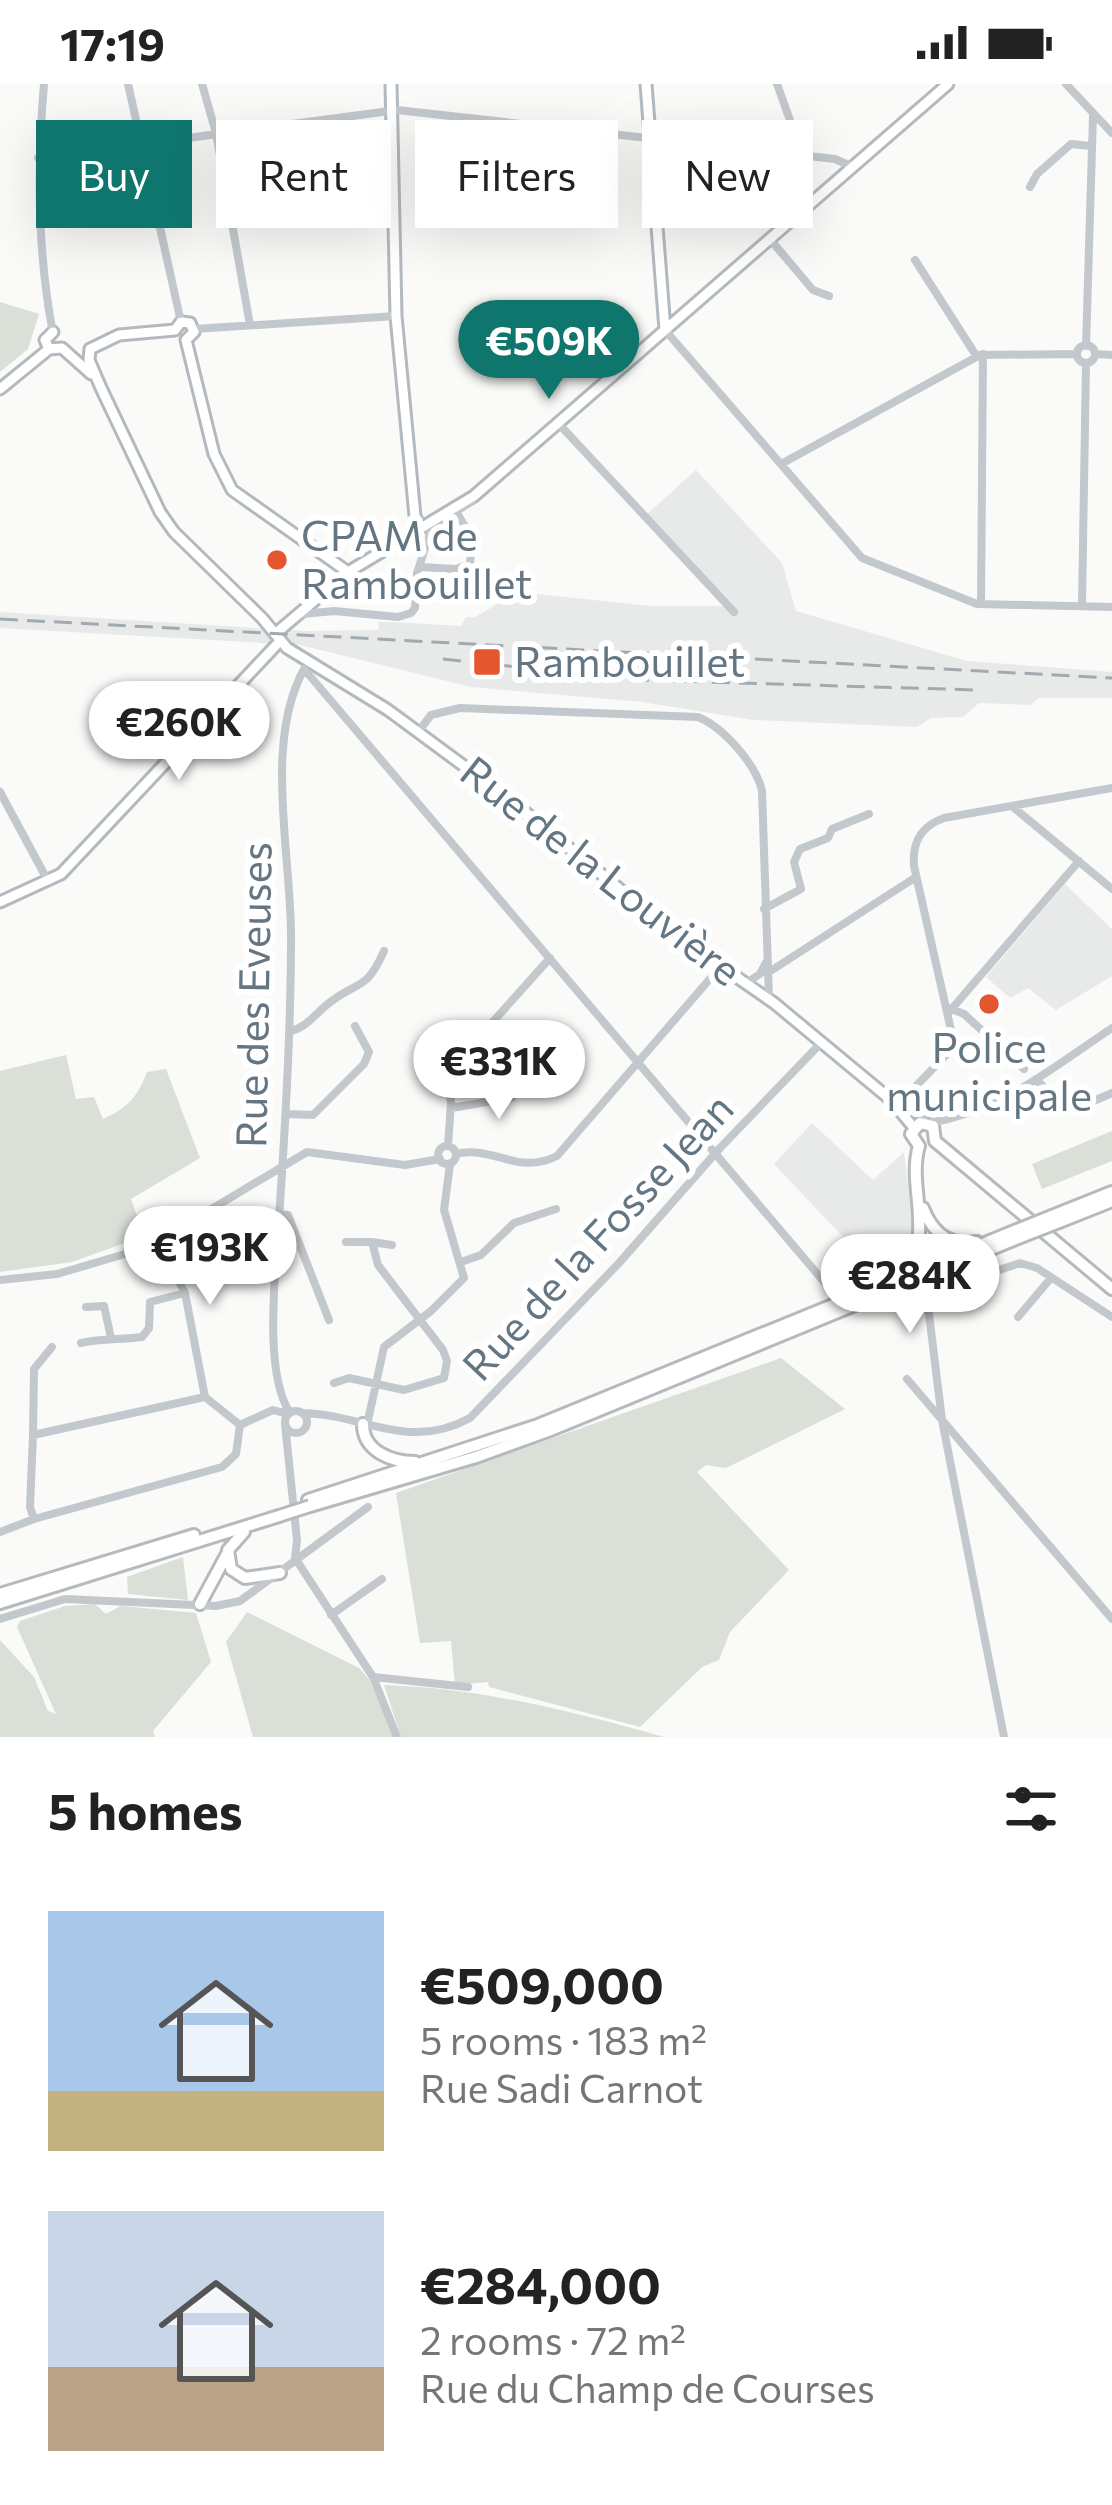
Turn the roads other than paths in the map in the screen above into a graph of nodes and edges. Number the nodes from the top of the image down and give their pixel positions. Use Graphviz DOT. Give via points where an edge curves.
graph roads {
  1 [pos="44,84"];
  2 [pos="128,84"];
  3 [pos="202,84"];
  4 [pos="391,84"];
  5 [pos="646,84"];
  6 [pos="777,84"];
  7 [pos="948,84"];
  8 [pos="1066,84"];
  9 [pos="389,111"];
  10 [pos="1093,116"];
  11 [pos="41,120"];
  12 [pos="137,120"];
  13 [pos="321,120"];
  14 [pos="649,120"];
  15 [pos="790,120"];
  16 [pos="1112,133"];
  17 [pos="216,134"];
  18 [pos="642,136"];
  19 [pos="192,138"];
  20 [pos="1090,146"];
  21 [pos="1063,150"];
  22 [pos="813,157"];
  23 [pos="1090,158"];
  24 [pos="853,167"];
  25 [pos="1030,187"];
  26 [pos="43,228"];
  27 [pos="159,228"];
  28 [pos="233,228"];
  29 [pos="657,228"];
  30 [pos="770,238"];
  31 [pos="915,260"];
  32 [pos="829,296"];
  33 [pos="396,316"];
  34 [pos="178,326"];
  35 [pos="250,326"];
  36 [pos="194,328"];
  37 [pos="664,329"];
  38 [pos="52,330"];
  39 [pos="186,340"];
  40 [pos="63,346"];
  41 [pos="1086,346"];
  42 [pos="49,349"];
  43 [pos="90,349"];
  44 [pos="1077,354"];
  45 [pos="1095,354"];
  46 [pos="980,355"];
  47 [pos="1112,355"];
  48 [pos="1086,363"];
  49 [pos="101,388"];
  50 [pos="0,389"];
  51 [pos="558,423"];
  52 [pos="781,464"];
  53 [pos="459,509"];
  54 [pos="446,521"];
  55 [pos="426,527"];
  56 [pos="467,529"];
  57 [pos="405,538"];
  58 [pos="426,541"];
  59 [pos="420,567"];
  60 [pos="348,572"];
  61 [pos="331,586"];
  62 [pos="981,604"];
  63 [pos="1082,606"];
  64 [pos="1112,607"];
  65 [pos="334,611"];
  66 [pos="734,612"];
  67 [pos="295,615"];
  68 [pos="262,618"];
  69 [pos="278,638"];
  70 [pos="308,670"];
  71 [pos="418,732"];
  72 [pos="0,792"];
  73 [pos="1109,792"];
  74 [pos="1011,806"];
  75 [pos="869,814"];
  76 [pos="1079,861"];
  77 [pos="916,877"];
  78 [pos="48,883"];
  79 [pos="1112,889"];
  80 [pos="0,902"];
  81 [pos="764,908"];
  82 [pos="384,951"];
  83 [pos="550,958"];
  84 [pos="767,960"];
  85 [pos="721,966"];
  86 [pos="769,972"];
  87 [pos="746,983"];
  88 [pos="769,999"];
  89 [pos="951,1011"];
  90 [pos="355,1026"];
  91 [pos="439,1028"];
  92 [pos="1112,1028"];
  93 [pos="291,1031"];
  94 [pos="481,1035"];
  95 [pos="820,1043"];
  96 [pos="639,1062"];
  97 [pos="1024,1069"];
  98 [pos="1036,1079"];
  99 [pos="535,1084"];
  100 [pos="1112,1093"];
  101 [pos="451,1108"];
  102 [pos="287,1114"];
  103 [pos="954,1119"];
  104 [pos="922,1124"];
  105 [pos="936,1139"];
  106 [pos="448,1146"];
  107 [pos="919,1146"];
  108 [pos="715,1153"];
  109 [pos="457,1154"];
  110 [pos="445,1161"];
  111 [pos="282,1168"];
  112 [pos="916,1188"];
  113 [pos="1112,1196"];
  114 [pos="556,1209"];
  115 [pos="280,1214"];
  116 [pos="1020,1233"];
  117 [pos="998,1238"];
  118 [pos="157,1240"];
  119 [pos="346,1242"];
  120 [pos="372,1242"];
  121 [pos="392,1245"];
  122 [pos="461,1262"];
  123 [pos="1052,1278"];
  124 [pos="0,1280"];
  125 [pos="1112,1289"];
  126 [pos="831,1290"];
  127 [pos="869,1290"];
  128 [pos="185,1293"];
  129 [pos="86,1307"];
  130 [pos="1018,1317"];
  131 [pos="1112,1317"];
  132 [pos="421,1318"];
  133 [pos="329,1320"];
  134 [pos="111,1338"];
  135 [pos="81,1343"];
  136 [pos="52,1347"];
  137 [pos="907,1379"];
  138 [pos="334,1383"];
  139 [pos="376,1383"];
  140 [pos="205,1397"];
  141 [pos="282,1397"];
  142 [pos="273,1410"];
  143 [pos="263,1415"];
  144 [pos="291,1416"];
  145 [pos="330,1418"];
  146 [pos="942,1420"];
  147 [pos="365,1424"];
  148 [pos="240,1425"];
  149 [pos="304,1430"];
  150 [pos="33,1435"];
  151 [pos="465,1450"];
  152 [pos="289,1452"];
  153 [pos="310,1506"];
  154 [pos="368,1507"];
  155 [pos="279,1515"];
  156 [pos="34,1519"];
  157 [pos="0,1532"];
  158 [pos="227,1554"];
  159 [pos="295,1558"];
  160 [pos="280,1573"];
  161 [pos="382,1579"];
  162 [pos="0,1594"];
  163 [pos="0,1604"];
  164 [pos="200,1604"];
  165 [pos="331,1615"];
  166 [pos="0,1619"];
  167 [pos="1112,1619"];
  168 [pos="374,1677"];
  169 [pos="468,1687"];
  170 [pos="397,1737"];
  171 [pos="1004,1737"];
  1 -- 11 [label="street"];
  2 -- 12 [label="street"];
  3 -- 17 [label="street"];
  4 -- 9 [label="main road"];
  5 -- 14 [label="main road"];
  6 -- 15 [label="street"];
  7 -- 24 [label="main road"];
  8 -- 10 [label="street"];
  9 -- 13 [label="street"];
  9 -- 18 [label="street"];
  9 -- 33 [label="main road"];
  10 -- 16 [label="street"];
  10 -- 20 [label="street"];
  17 -- 19 [label="street"];
  20 -- 21 [label="street"];
  20 -- 23 [label="street"];
  21 -- 23 [label="street"];
  21 -- 25 [label="street"];
  22 -- 24 [label="street"];
  23 -- 41 [label="street"];
  24 -- 30 [label="main road"];
  26 -- 38 [label="street"];
  27 -- 34 [label="street"];
  28 -- 35 [label="street"];
  29 -- 37 [label="main road"];
  30 -- 32 [label="street" via="813,290"];
  30 -- 37 [label="main road"];
  31 -- 46 [label="street"];
  33 -- 35 [label="street"];
  33 -- 55 [label="main road" via="415,516"];
  34 -- 36 [label="main road"];
  34 -- 39 [label="main road"];
  34 -- 43 [label="main road" via="119,335"];
  35 -- 36 [label="street"];
  36 -- 39 [label="main road"];
  37 -- 51 [label="main road"];
  37 -- 52 [label="street"];
  38 -- 40 [label="main road"];
  38 -- 42 [label="main road"];
  39 -- 60 [label="main road" via="214,454 232,490"];
  40 -- 42 [label="main road"];
  40 -- 43 [label="main road"];
  40 -- 49 [label="main road"];
  41 -- 44 [label="street"];
  41 -- 45 [label="street"];
  42 -- 50 [label="main road"];
  43 -- 49 [label="main road"];
  44 -- 46 [label="street"];
  44 -- 48 [label="street"];
  45 -- 47 [label="street"];
  45 -- 48 [label="street"];
  46 -- 52 [label="street"];
  46 -- 62 [label="street"];
  48 -- 63 [label="street"];
  49 -- 68 [label="main road, Rue de la Louvière" via="167,523"];
  51 -- 53 [label="main road"];
  51 -- 66 [label="street"];
  52 -- 62 [label="street" via="862,558"];
  53 -- 54 [label="street"];
  53 -- 55 [label="main road"];
  53 -- 56 [label="street"];
  54 -- 55 [label="street"];
  54 -- 56 [label="street"];
  55 -- 57 [label="main road"];
  55 -- 58 [label="street"];
  56 -- 59 [label="street" via="470,564"];
  57 -- 58 [label="street"];
  57 -- 60 [label="main road"];
  58 -- 59 [label="street"];
  59 -- 65 [label="street" via="415,608 406,616"];
  60 -- 61 [label="main road"];
  61 -- 65 [label="street"];
  61 -- 67 [label="main road"];
  62 -- 63 [label="street"];
  63 -- 64 [label="street"];
  65 -- 67 [label="street"];
  67 -- 68 [label="main road"];
  67 -- 69 [label="main road"];
  68 -- 69 [label="main road, Rue de la Louvière"];
  69 -- 70 [label="main road, Rue de la Louvière"];
  69 -- 78 [label="main road"];
  70 -- 71 [label="main road, Rue de la Louvière"];
  70 -- 83 [label="street"];
  70 -- 93 [label="street, Rue des Eveuses" via="283,749"];
  71 -- 81 [label="street" via="431,716 460,708 712,722 760,779"];
  71 -- 85 [label="main road, Rue de la Louvière"];
  72 -- 78 [label="street"];
  73 -- 74 [label="street"];
  74 -- 76 [label="street"];
  74 -- 77 [label="street" via="925,828 913,853"];
  75 -- 81 [label="street" via="800,849 794,862 801,890"];
  76 -- 79 [label="street"];
  76 -- 89 [label="street"];
  77 -- 86 [label="street"];
  77 -- 89 [label="street"];
  78 -- 80 [label="main road"];
  81 -- 84 [label="street"];
  82 -- 93 [label="street" via="357,989"];
  83 -- 94 [label="street"];
  83 -- 96 [label="street"];
  84 -- 86 [label="street"];
  84 -- 87 [label="street"];
  85 -- 87 [label="main road, Rue de la Louvière"];
  85 -- 96 [label="street"];
  86 -- 88 [label="street"];
  87 -- 88 [label="main road, Rue de la Louvière"];
  88 -- 95 [label="main road, Rue de la Louvière"];
  89 -- 97 [label="street"];
  89 -- 104 [label="street" via="948,1050 916,1084"];
  90 -- 102 [label="street" via="369,1052 364,1064 313,1115"];
  91 -- 101 [label="street"];
  92 -- 98 [label="street"];
  93 -- 102 [label="street, Rue des Eveuses"];
  95 -- 104 [label="main road, Rue de la Louvière"];
  95 -- 108 [label="street, Rue de la Fosse Jean"];
  96 -- 108 [label="street"];
  96 -- 109 [label="street" via="553,1159 527,1165"];
  98 -- 100 [label="street" via="1070,1106"];
  98 -- 103 [label="street"];
  99 -- 101 [label="street" via="511,1098"];
  101 -- 106 [label="street"];
  102 -- 111 [label="street, Rue des Eveuses"];
  103 -- 104 [label="street"];
  103 -- 105 [label="street"];
  104 -- 105 [label="main road" via="933,1126"];
  104 -- 107 [label="main road" via="912,1138"];
  105 -- 107 [label="main road"];
  105 -- 125 [label="main road"];
  106 -- 109 [label="street"];
  106 -- 110 [label="street" via="439,1151"];
  107 -- 112 [label="main road"];
  108 -- 126 [label="street"];
  108 -- 147 [label="street, Rue de la Fosse Jean" via="470,1418 418,1435"];
  109 -- 110 [label="street"];
  110 -- 111 [label="street" via="405,1165 311,1151"];
  110 -- 122 [label="street" via="444,1210"];
  111 -- 115 [label="street, Rue des Eveuses"];
  111 -- 118 [label="street"];
  112 -- 117 [label="main road" via="945,1238"];
  112 -- 127 [label="main road" via="918,1249 900,1273"];
  113 -- 116 [label="main road, bridge"];
  114 -- 122 [label="street" via="514,1223 481,1255"];
  115 -- 133 [label="street" via="297,1231"];
  115 -- 141 [label="street, Rue des Eveuses" via="273,1311"];
  116 -- 117 [label="main road"];
  116 -- 153 [label="main road" via="548,1431"];
  117 -- 127 [label="main road"];
  118 -- 124 [label="street" via="73,1270"];
  118 -- 128 [label="street"];
  119 -- 120 [label="street"];
  120 -- 121 [label="street"];
  120 -- 132 [label="street" via="379,1265"];
  122 -- 132 [label="street" via="462,1282"];
  123 -- 130 [label="street"];
  123 -- 131 [label="street"];
  123 -- 146 [label="street" via="1029,1264 1008,1264 932,1298"];
  127 -- 151 [label="main road"];
  128 -- 134 [label="street" via="150,1302 142,1337"];
  128 -- 140 [label="street"];
  129 -- 134 [label="street" via="104,1306"];
  132 -- 139 [label="street" via="386,1345"];
  132 -- 139 [label="street" via="443,1350 444,1378 404,1390"];
  134 -- 135 [label="street"];
  136 -- 150 [label="street" via="34,1369"];
  137 -- 146 [label="street"];
  138 -- 139 [label="street"];
  139 -- 147 [label="street"];
  140 -- 148 [label="street"];
  140 -- 150 [label="street"];
  141 -- 142 [label="street"];
  141 -- 144 [label="street, Rue des Eveuses"];
  142 -- 143 [label="street"];
  142 -- 144 [label="street"];
  143 -- 144 [label="street"];
  143 -- 148 [label="street"];
  144 -- 145 [label="street, Rue de la Fosse Jean"];
  144 -- 149 [label="street" via="307,1421"];
  144 -- 149 [label="street" via="291,1432"];
  144 -- 152 [label="street, Rue des Eveuses"];
  145 -- 147 [label="street, Rue de la Fosse Jean"];
  145 -- 149 [label="street"];
  146 -- 167 [label="street"];
  146 -- 171 [label="street"];
  147 -- 151 [label="main road" via="367,1442 401,1462"];
  148 -- 156 [label="street" via="236,1454 222,1467"];
  149 -- 152 [label="street"];
  150 -- 156 [label="street"];
  151 -- 153 [label="main road"];
  152 -- 159 [label="street, Rue des Eveuses"];
  153 -- 155 [label="main road, bridge"];
  154 -- 159 [label="street"];
  155 -- 158 [label="main road" via="238,1535"];
  155 -- 162 [label="main road"];
  155 -- 163 [label="main road"];
  156 -- 157 [label="street"];
  158 -- 160 [label="main road" via="240,1577"];
  158 -- 164 [label="main road"];
  159 -- 160 [label="street"];
  159 -- 165 [label="street"];
  160 -- 164 [label="street" via="241,1601"];
  161 -- 165 [label="street"];
  164 -- 166 [label="street" via="65,1599"];
  165 -- 168 [label="street"];
  168 -- 169 [label="street"];
  168 -- 170 [label="street"];
}
